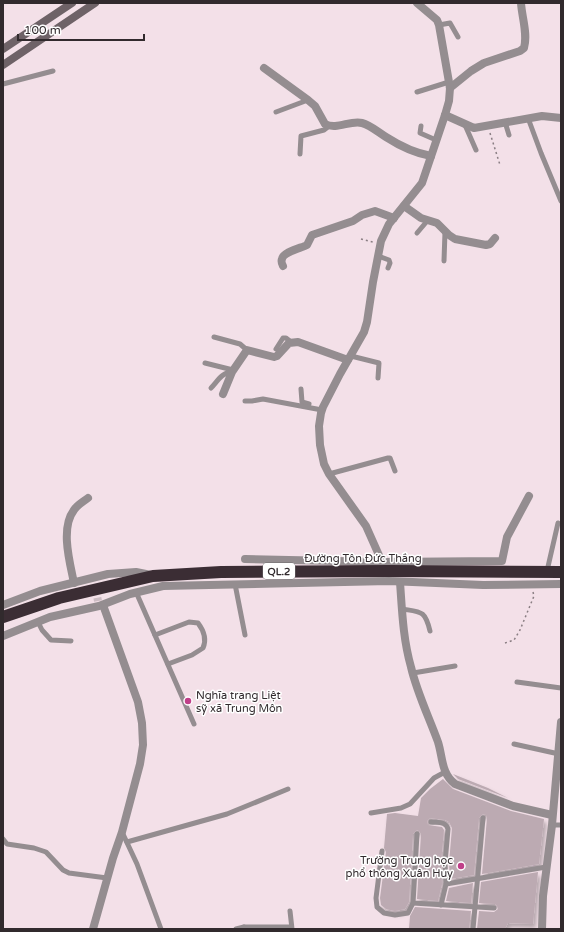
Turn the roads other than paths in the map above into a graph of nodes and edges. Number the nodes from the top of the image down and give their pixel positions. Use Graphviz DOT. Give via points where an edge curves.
graph roads {
  1 [pos="72,3"];
  2 [pos="95,3"];
  3 [pos="417,3"];
  4 [pos="521,3"];
  5 [pos="439,25"];
  6 [pos="458,37"];
  7 [pos="3,50"];
  8 [pos="3,65"];
  9 [pos="264,68"];
  10 [pos="53,71"];
  11 [pos="3,84"];
  12 [pos="449,85"];
  13 [pos="417,92"];
  14 [pos="308,100"];
  15 [pos="276,112"];
  16 [pos="445,115"];
  17 [pos="528,118"];
  18 [pos="561,118"];
  19 [pos="505,122"];
  20 [pos="465,125"];
  21 [pos="329,126"];
  22 [pos="421,126"];
  23 [pos="509,135"];
  24 [pos="436,140"];
  25 [pos="476,150"];
  26 [pos="300,154"];
  27 [pos="431,156"];
  28 [pos="561,201"];
  29 [pos="404,206"];
  30 [pos="394,218"];
  31 [pos="428,220"];
  32 [pos="445,232"];
  33 [pos="416,233"];
  34 [pos="495,238"];
  35 [pos="378,256"];
  36 [pos="444,262"];
  37 [pos="283,266"];
  38 [pos="388,268"];
  39 [pos="214,337"];
  40 [pos="291,342"];
  41 [pos="276,349"];
  42 [pos="247,350"];
  43 [pos="350,358"];
  44 [pos="205,363"];
  45 [pos="232,371"];
  46 [pos="378,378"];
  47 [pos="211,388"];
  48 [pos="301,389"];
  49 [pos="222,394"];
  50 [pos="245,401"];
  51 [pos="323,408"];
  52 [pos="395,471"];
  53 [pos="329,474"];
  54 [pos="529,496"];
  55 [pos="88,498"];
  56 [pos="558,523"];
  57 [pos="245,559"];
  58 [pos="387,569"];
  59 [pos="547,572"];
  60 [pos="561,572"];
  61 [pos="400,582"];
  62 [pos="74,583"];
  63 [pos="144,584"];
  64 [pos="235,584"];
  65 [pos="561,584"];
  66 [pos="100,604"];
  67 [pos="3,605"];
  68 [pos="402,609"];
  69 [pos="3,617"];
  70 [pos="38,622"];
  71 [pos="430,630"];
  72 [pos="155,635"];
  73 [pos="245,635"];
  74 [pos="3,636"];
  75 [pos="71,641"];
  76 [pos="168,664"];
  77 [pos="455,666"];
  78 [pos="413,673"];
  79 [pos="517,682"];
  80 [pos="561,688"];
  81 [pos="561,722"];
  82 [pos="194,724"];
  83 [pos="514,744"];
  84 [pos="559,754"];
  85 [pos="445,772"];
  86 [pos="288,789"];
  87 [pos="371,813"];
  88 [pos="552,814"];
  89 [pos="483,818"];
  90 [pos="431,822"];
  91 [pos="552,825"];
  92 [pos="561,825"];
  93 [pos="122,832"];
  94 [pos="417,834"];
  95 [pos="3,839"];
  96 [pos="127,842"];
  97 [pos="382,851"];
  98 [pos="546,867"];
  99 [pos="107,878"];
  100 [pos="478,879"];
  101 [pos="446,884"];
  102 [pos="413,903"];
  103 [pos="441,905"];
  104 [pos="474,908"];
  105 [pos="494,908"];
  106 [pos="290,911"];
  107 [pos="244,928"];
  108 [pos="292,928"];
  109 [pos="93,929"];
  110 [pos="162,929"];
  111 [pos="236,929"];
  112 [pos="473,929"];
  113 [pos="542,929"];
  1 -- 7 [label="main road"];
  2 -- 8 [label="main road"];
  3 -- 5 [label="street"];
  4 -- 12 [label="street" via="526,36 524,48 484,63"];
  5 -- 6 [label="lane" via="450,23"];
  5 -- 12 [label="street"];
  9 -- 14 [label="street"];
  10 -- 11 [label="lane"];
  12 -- 13 [label="lane"];
  12 -- 16 [label="street"];
  14 -- 15 [label="lane"];
  14 -- 21 [label="street"];
  16 -- 20 [label="street"];
  16 -- 24 [label="street"];
  17 -- 18 [label="street"];
  17 -- 19 [label="street"];
  17 -- 28 [label="lane"];
  19 -- 20 [label="street" via="474,128"];
  19 -- 23 [label="lane"];
  20 -- 25 [label="lane"];
  21 -- 26 [label="lane" via="324,130 301,136"];
  21 -- 27 [label="street" via="362,123 404,148"];
  22 -- 24 [label="lane" via="420,133"];
  24 -- 27 [label="street"];
  27 -- 29 [label="street" via="422,183"];
  29 -- 30 [label="street"];
  29 -- 31 [label="street" via="417,216"];
  30 -- 35 [label="street" via="389,224"];
  30 -- 37 [label="street" via="375,211 312,235 307,245 283,257"];
  31 -- 32 [label="street"];
  31 -- 33 [label="lane"];
  32 -- 34 [label="street" via="455,239 482,245 490,244"];
  32 -- 36 [label="lane"];
  35 -- 38 [label="lane" via="389,260"];
  35 -- 43 [label="street" via="367,322"];
  39 -- 42 [label="lane" via="240,344"];
  40 -- 41 [label="lane" via="283,338"];
  40 -- 42 [label="street" via="274,357"];
  40 -- 43 [label="street"];
  42 -- 45 [label="street"];
  43 -- 46 [label="lane" via="379,363"];
  43 -- 51 [label="street"];
  44 -- 45 [label="lane"];
  45 -- 47 [label="lane" via="222,376"];
  45 -- 49 [label="street"];
  48 -- 51 [label="lane" via="302,402"];
  50 -- 51 [label="lane" via="262,399"];
  51 -- 53 [label="street" via="319,435 324,464"];
  52 -- 53 [label="lane" via="388,458"];
  53 -- 58 [label="street" via="366,526"];
  54 -- 58 [label="street" via="507,537 502,561"];
  55 -- 62 [label="street" via="74,509 68,524 66,541"];
  56 -- 59 [label="lane"];
  57 -- 58 [label="street"];
  58 -- 59 [label="highway, Đường Tôn Đức Thắng / QL.2"];
  58 -- 61 [label="street"];
  58 -- 63 [label="highway, Đường Tôn Đức Thắng / QL.2" via="221,572"];
  58 -- 64 [label="street" via="374,583"];
  59 -- 60 [label="highway, Đường Tôn Đức Thắng / QL.2"];
  61 -- 65 [label="street"];
  61 -- 68 [label="street"];
  62 -- 63 [label="street" via="93,581 108,574 136,572"];
  62 -- 67 [label="street" via="40,591"];
  63 -- 64 [label="street"];
  63 -- 66 [label="street"];
  63 -- 69 [label="highway, Đường Tôn Đức Thắng / QL.2" via="59,598"];
  63 -- 72 [label="lane"];
  64 -- 73 [label="lane"];
  66 -- 70 [label="street"];
  66 -- 93 [label="street" via="138,702 142,723 143,745 140,764"];
  68 -- 71 [label="lane" via="420,612 427,618"];
  68 -- 78 [label="street" via="405,640"];
  70 -- 74 [label="street"];
  70 -- 75 [label="lane" via="51,640"];
  72 -- 76 [label="lane"];
  72 -- 76 [label="lane" via="189,622 198,623 203,629 206,641 203,648"];
  76 -- 82 [label="lane"];
  77 -- 78 [label="lane"];
  78 -- 85 [label="street" via="439,744"];
  79 -- 80 [label="lane"];
  81 -- 84 [label="street"];
  83 -- 84 [label="lane"];
  84 -- 88 [label="street"];
  85 -- 87 [label="lane" via="434,778 410,804"];
  85 -- 88 [label="street" via="455,784 513,806"];
  86 -- 96 [label="lane" via="227,814"];
  88 -- 91 [label="street"];
  89 -- 100 [label="lane"];
  90 -- 101 [label="lane" via="445,823 448,829"];
  91 -- 92 [label="lane"];
  91 -- 98 [label="street"];
  93 -- 96 [label="lane"];
  93 -- 99 [label="street"];
  94 -- 102 [label="lane"];
  95 -- 99 [label="lane" via="7,844 46,852 69,874"];
  96 -- 110 [label="lane"];
  97 -- 102 [label="lane" via="377,906 384,913 395,915 408,913"];
  98 -- 100 [label="lane"];
  98 -- 113 [label="street"];
  99 -- 109 [label="street"];
  100 -- 101 [label="lane"];
  100 -- 104 [label="lane"];
  101 -- 103 [label="lane"];
  102 -- 103 [label="lane"];
  103 -- 104 [label="lane"];
  104 -- 105 [label="lane"];
  104 -- 112 [label="lane"];
  106 -- 108 [label="lane"];
  107 -- 108 [label="lane"];
  107 -- 111 [label="lane"];
}
